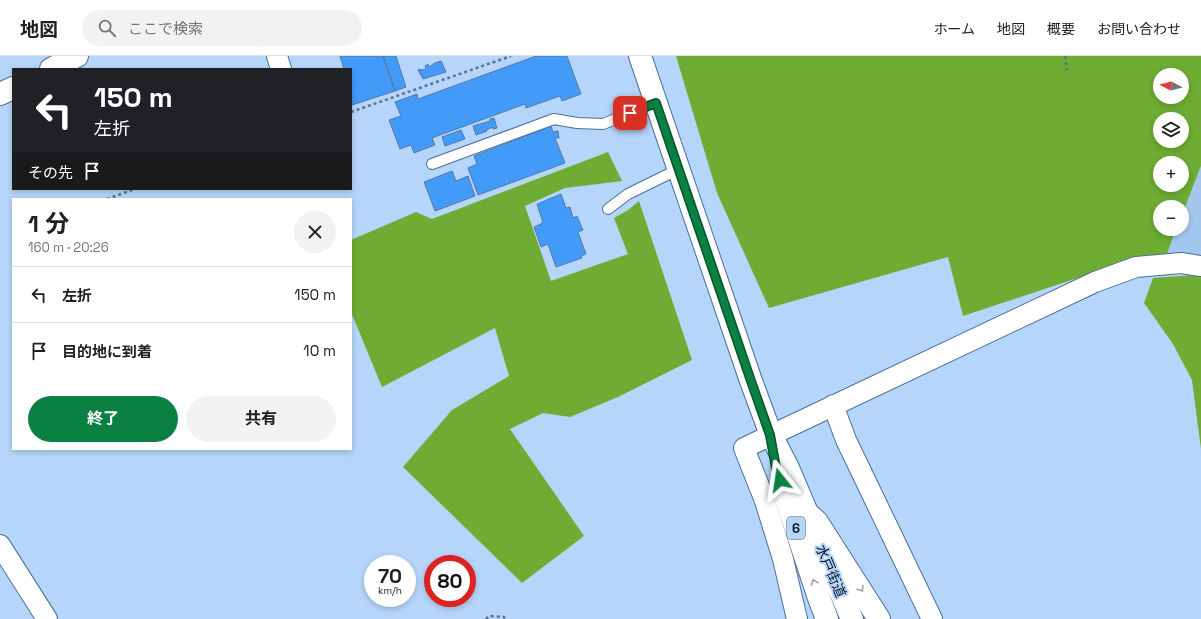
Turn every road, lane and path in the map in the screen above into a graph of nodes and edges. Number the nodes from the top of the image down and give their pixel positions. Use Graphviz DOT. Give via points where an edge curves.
graph roads {
  1 [pos="77,56"];
  2 [pos="277,56"];
  3 [pos="510,56"];
  4 [pos="640,56"];
  5 [pos="1065,56"];
  6 [pos="52,68"];
  7 [pos="281,68"];
  8 [pos="1066,70"];
  9 [pos="12,88"];
  10 [pos="0,94"];
  11 [pos="656,103"];
  12 [pos="352,112"];
  13 [pos="432,164"];
  14 [pos="679,169"];
  15 [pos="132,190"];
  16 [pos="110,198"];
  17 [pos="608,209"];
  18 [pos="1201,266"];
  19 [pos="834,405"];
  20 [pos="770,435"];
  21 [pos="806,512"];
  22 [pos="0,545"];
  23 [pos="47,619"];
  24 [pos="486,619"];
  25 [pos="505,619"];
  26 [pos="797,619"];
  27 [pos="827,619"];
  28 [pos="852,619"];
  29 [pos="879,619"];
  30 [pos="932,619"];
  1 -- 6 [label="main road"];
  2 -- 7 [label="street"];
  3 -- 12 [label="path"];
  4 -- 11 [label="main road, 水戸街道 / 6"];
  5 -- 8 [label="path"];
  9 -- 10 [label="main road"];
  11 -- 13 [label="lane" via="602,124 554,119"];
  11 -- 14 [label="main road, 水戸街道 / 6"];
  14 -- 17 [label="lane" via="628,194"];
  14 -- 20 [label="main road, 水戸街道 / 6"];
  15 -- 16 [label="path"];
  18 -- 19 [label="street" via="1180,262 1136,267 1102,280"];
  19 -- 20 [label="street"];
  19 -- 30 [label="street" via="846,440"];
  20 -- 21 [label="main road, 水戸街道 / 6" via="788,468"];
  20 -- 26 [label="street" via="744,448 765,501 783,559"];
  27 -- 20 [label="main road, 水戸街道 / 6, one-way" via="776,468"];
  21 -- 28 [label="main road, 水戸街道 / 6"];
  21 -- 29 [label="main road, one-way" via="817,522"];
  22 -- 23 [label="street"];
  24 -- 25 [label="path" via="489,616"];
}
